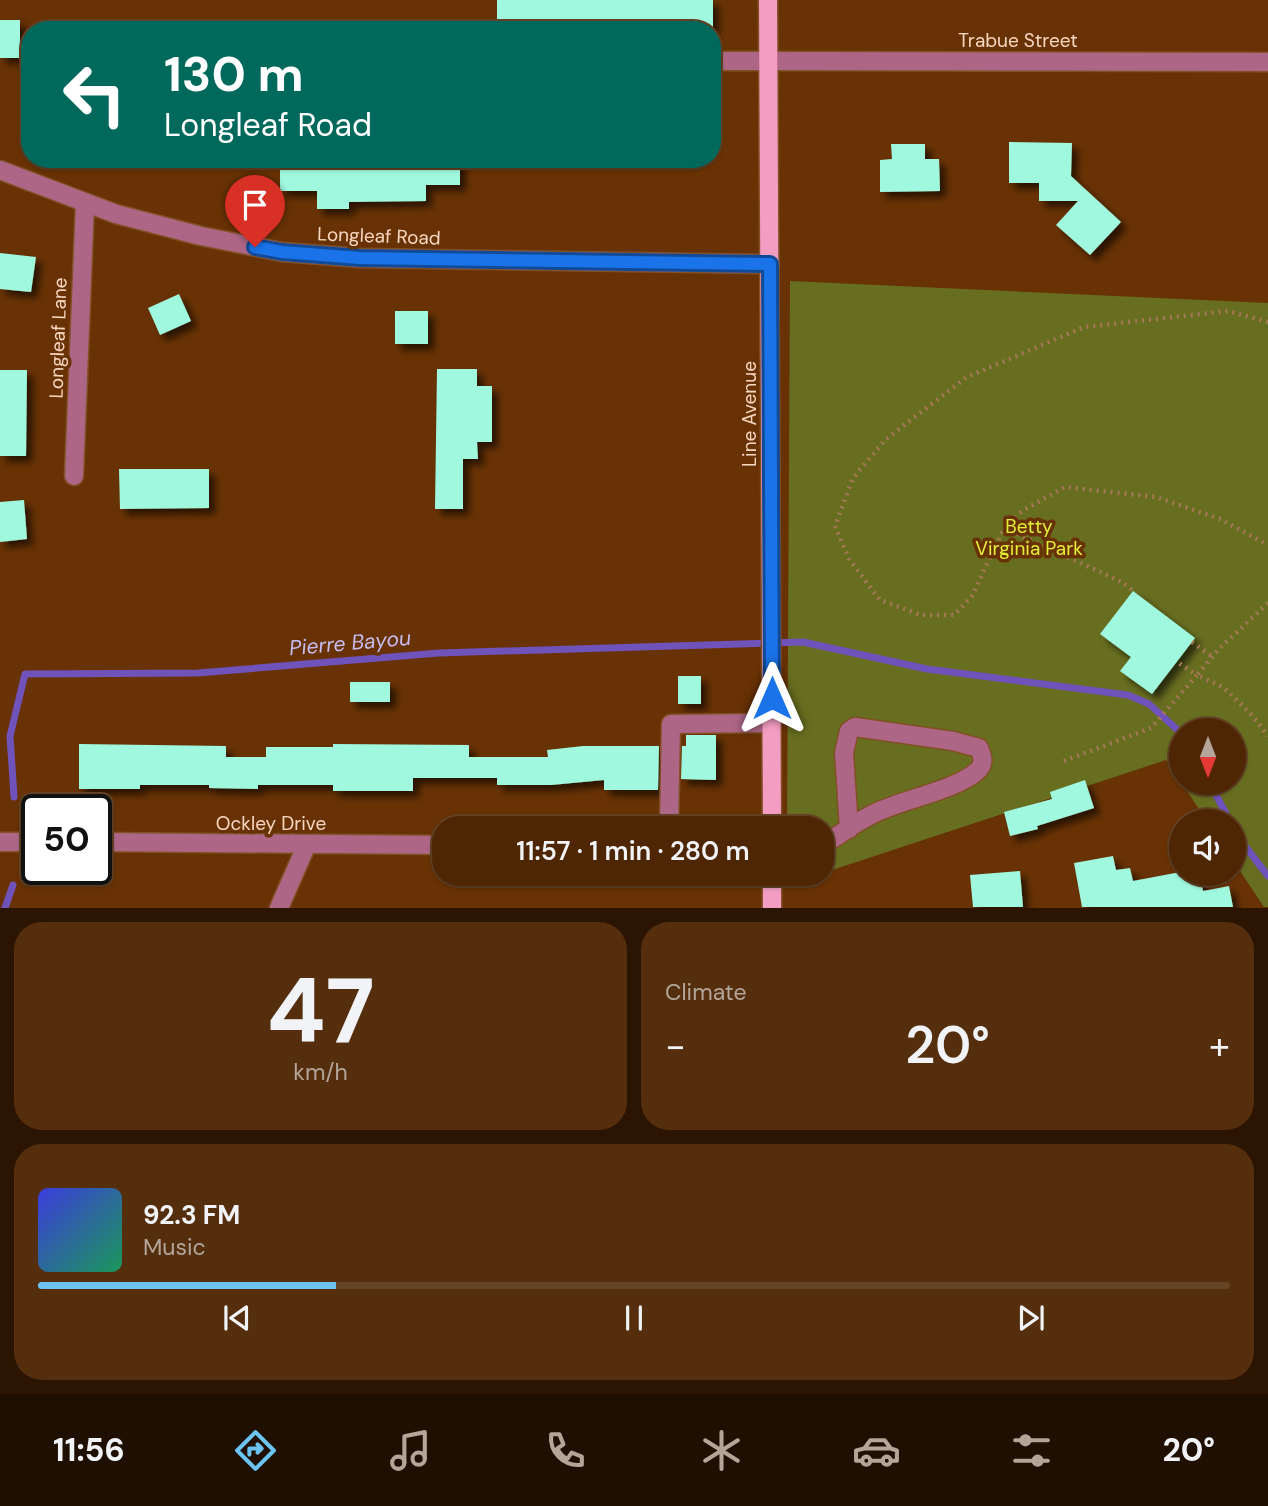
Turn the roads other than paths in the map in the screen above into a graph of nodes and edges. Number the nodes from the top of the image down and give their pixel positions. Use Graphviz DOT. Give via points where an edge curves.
graph roads {
  1 [pos="768,0"];
  2 [pos="721,61"];
  3 [pos="768,61"];
  4 [pos="1268,62"];
  5 [pos="0,170"];
  6 [pos="85,202"];
  7 [pos="770,264"];
  8 [pos="74,476"];
  9 [pos="772,723"];
  10 [pos="669,816"];
  11 [pos="772,816"];
  12 [pos="849,829"];
  13 [pos="834,838"];
  14 [pos="0,842"];
  15 [pos="21,842"];
  16 [pos="112,842"];
  17 [pos="307,844"];
  18 [pos="432,845"];
  19 [pos="772,886"];
  20 [pos="279,908"];
  21 [pos="772,908"];
  1 -- 3 [label="main road, Line Avenue"];
  2 -- 3 [label="street, Trabue Street"];
  3 -- 4 [label="street, Trabue Street"];
  3 -- 7 [label="main road, Line Avenue"];
  5 -- 6 [label="street, Longleaf Road"];
  6 -- 7 [label="street, Longleaf Road" via="201,236 282,252 374,258"];
  6 -- 8 [label="street, Longleaf Lane"];
  7 -- 9 [label="main road, Line Avenue"];
  9 -- 10 [label="street" via="671,724"];
  9 -- 11 [label="main road, Line Avenue"];
  12 -- 12 [label="street" via="869,815 975,773 982,765 979,748 855,727 849,731 844,753"];
  12 -- 13 [label="street"];
  14 -- 15 [label="street"];
  16 -- 17 [label="street, Ockley Drive"];
  17 -- 18 [label="street, Ockley Drive"];
  17 -- 20 [label="street"];
  19 -- 21 [label="main road"];
}
